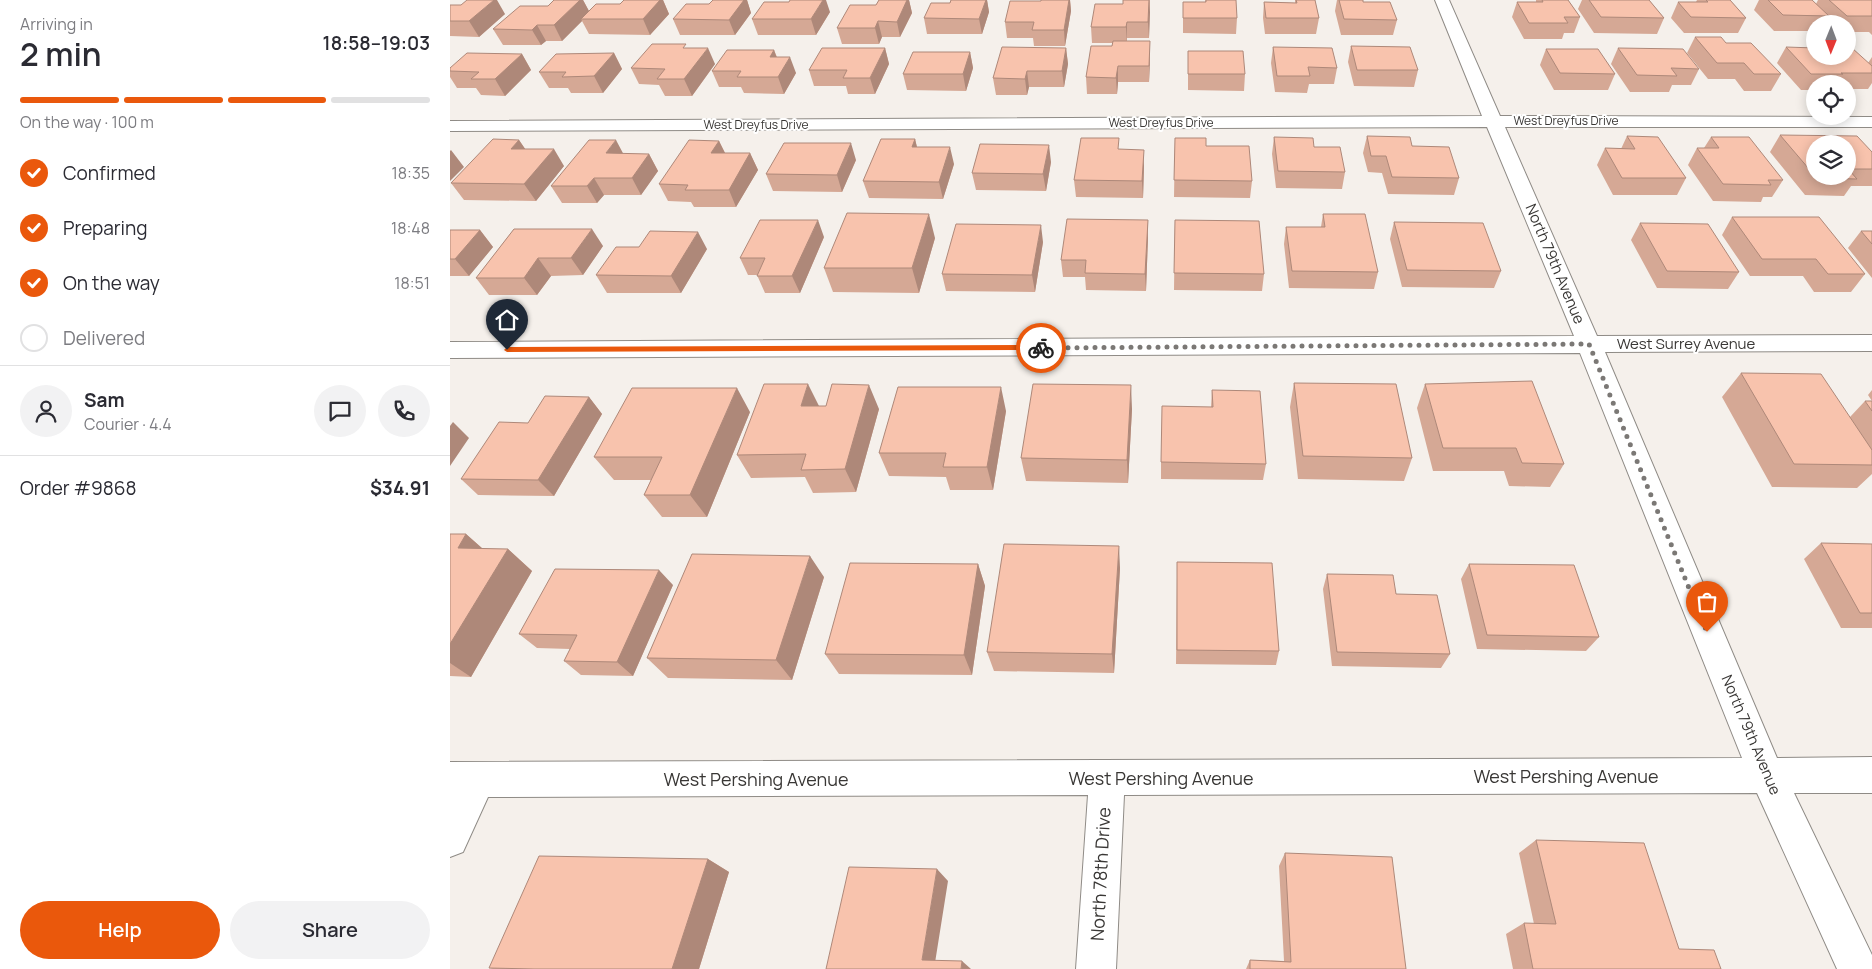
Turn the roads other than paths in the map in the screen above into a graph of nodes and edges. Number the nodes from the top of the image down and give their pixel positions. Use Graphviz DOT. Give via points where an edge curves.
graph roads {
  1 [pos="1442,0"];
  2 [pos="1494,122"];
  3 [pos="1872,122"];
  4 [pos="450,126"];
  5 [pos="1589,344"];
  6 [pos="1872,344"];
  7 [pos="450,350"];
  8 [pos="1872,775"];
  9 [pos="1766,776"];
  10 [pos="1107,779"];
  11 [pos="464,780"];
  12 [pos="450,839"];
  13 [pos="1096,969"];
  14 [pos="1858,969"];
  1 -- 2 [label="street, North 79th Avenue"];
  2 -- 3 [label="street, West Dreyfus Drive"];
  2 -- 4 [label="street, West Dreyfus Drive"];
  2 -- 5 [label="street, North 79th Avenue"];
  5 -- 6 [label="street, West Surrey Avenue"];
  5 -- 7 [label="street, West Surrey Avenue"];
  5 -- 9 [label="street, North 79th Avenue"];
  8 -- 9 [label="street, West Pershing Avenue"];
  9 -- 10 [label="street, West Pershing Avenue"];
  9 -- 14 [label="street, North 79th Avenue"];
  10 -- 11 [label="street, West Pershing Avenue"];
  10 -- 13 [label="street, North 78th Drive"];
  11 -- 12 [label="street"];
}
